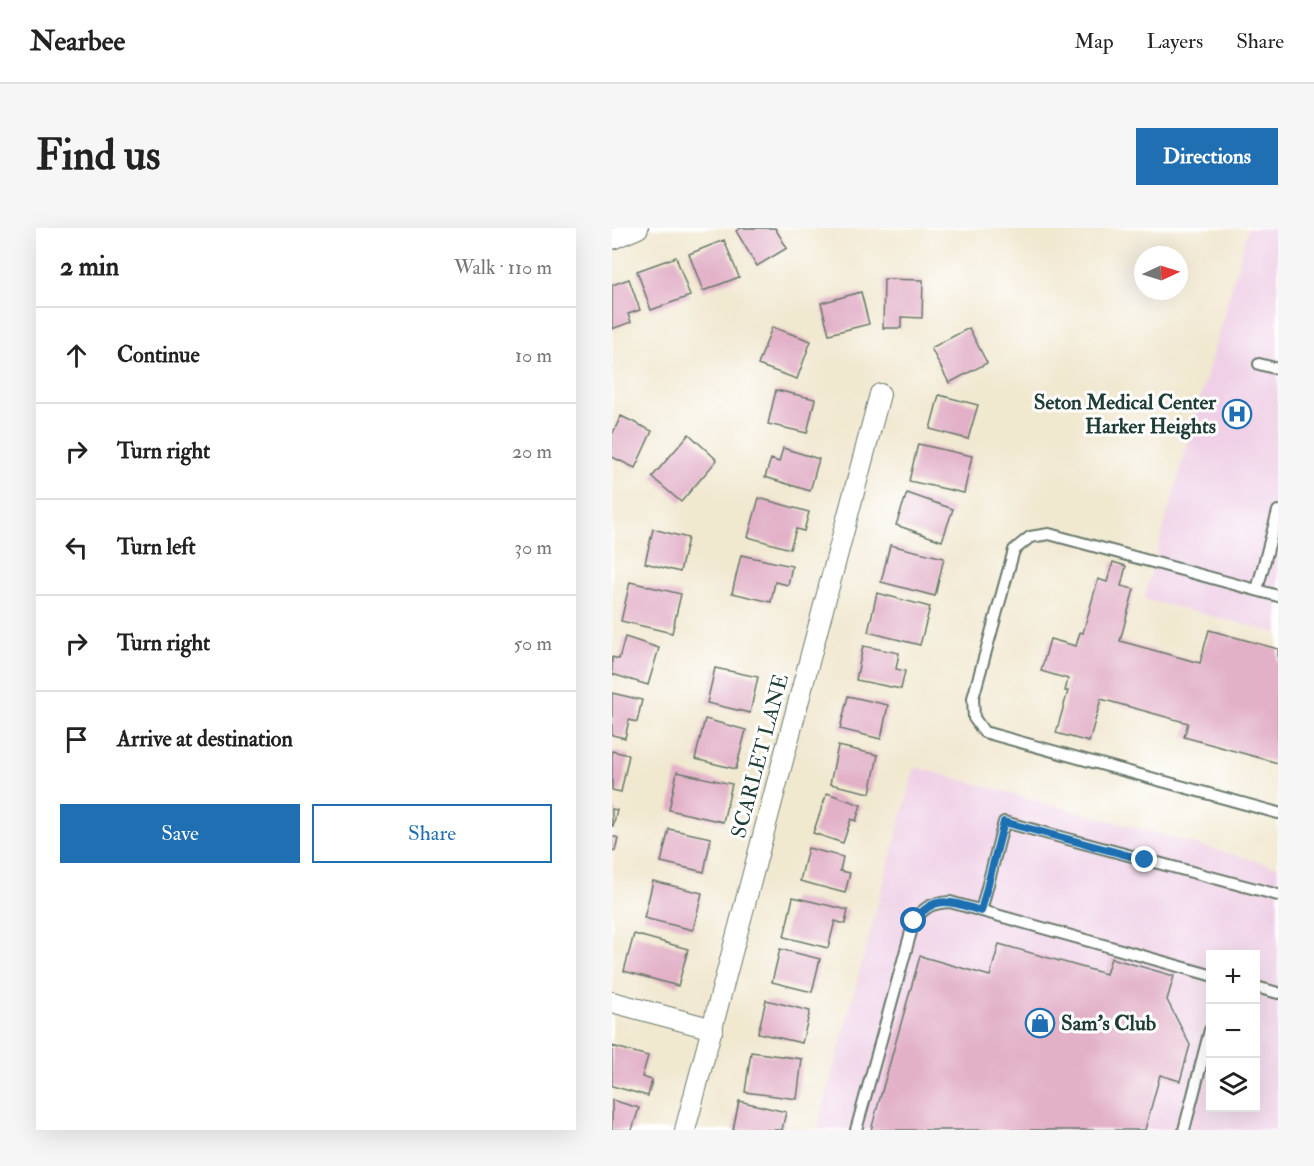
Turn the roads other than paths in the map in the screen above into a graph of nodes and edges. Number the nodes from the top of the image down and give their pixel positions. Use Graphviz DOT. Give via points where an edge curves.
graph roads {
  1 [pos="638,228"];
  2 [pos="612,239"];
  3 [pos="1259,364"];
  4 [pos="1278,369"];
  5 [pos="880,394"];
  6 [pos="1278,511"];
  7 [pos="1257,590"];
  8 [pos="1278,596"];
  9 [pos="1278,813"];
  10 [pos="1278,896"];
  11 [pos="981,911"];
  12 [pos="1206,974"];
  13 [pos="1260,988"];
  14 [pos="1278,993"];
  15 [pos="612,1002"];
  16 [pos="713,1029"];
  17 [pos="1206,1045"];
  18 [pos="685,1130"];
  19 [pos="856,1130"];
  20 [pos="1184,1130"];
  1 -- 2 [label="street"];
  3 -- 4 [label="lane"];
  5 -- 16 [label="street, SCARLET LANE"];
  6 -- 7 [label="lane"];
  7 -- 8 [label="lane"];
  7 -- 9 [label="lane" via="1049,534 1030,537 1014,550 973,698 974,718 984,732"];
  10 -- 11 [label="lane" via="1004,822"];
  11 -- 12 [label="lane"];
  11 -- 19 [label="lane" via="940,902 921,911 914,921"];
  13 -- 14 [label="lane"];
  15 -- 16 [label="street"];
  16 -- 18 [label="street, SCARLET LANE"];
  17 -- 20 [label="lane"];
}
